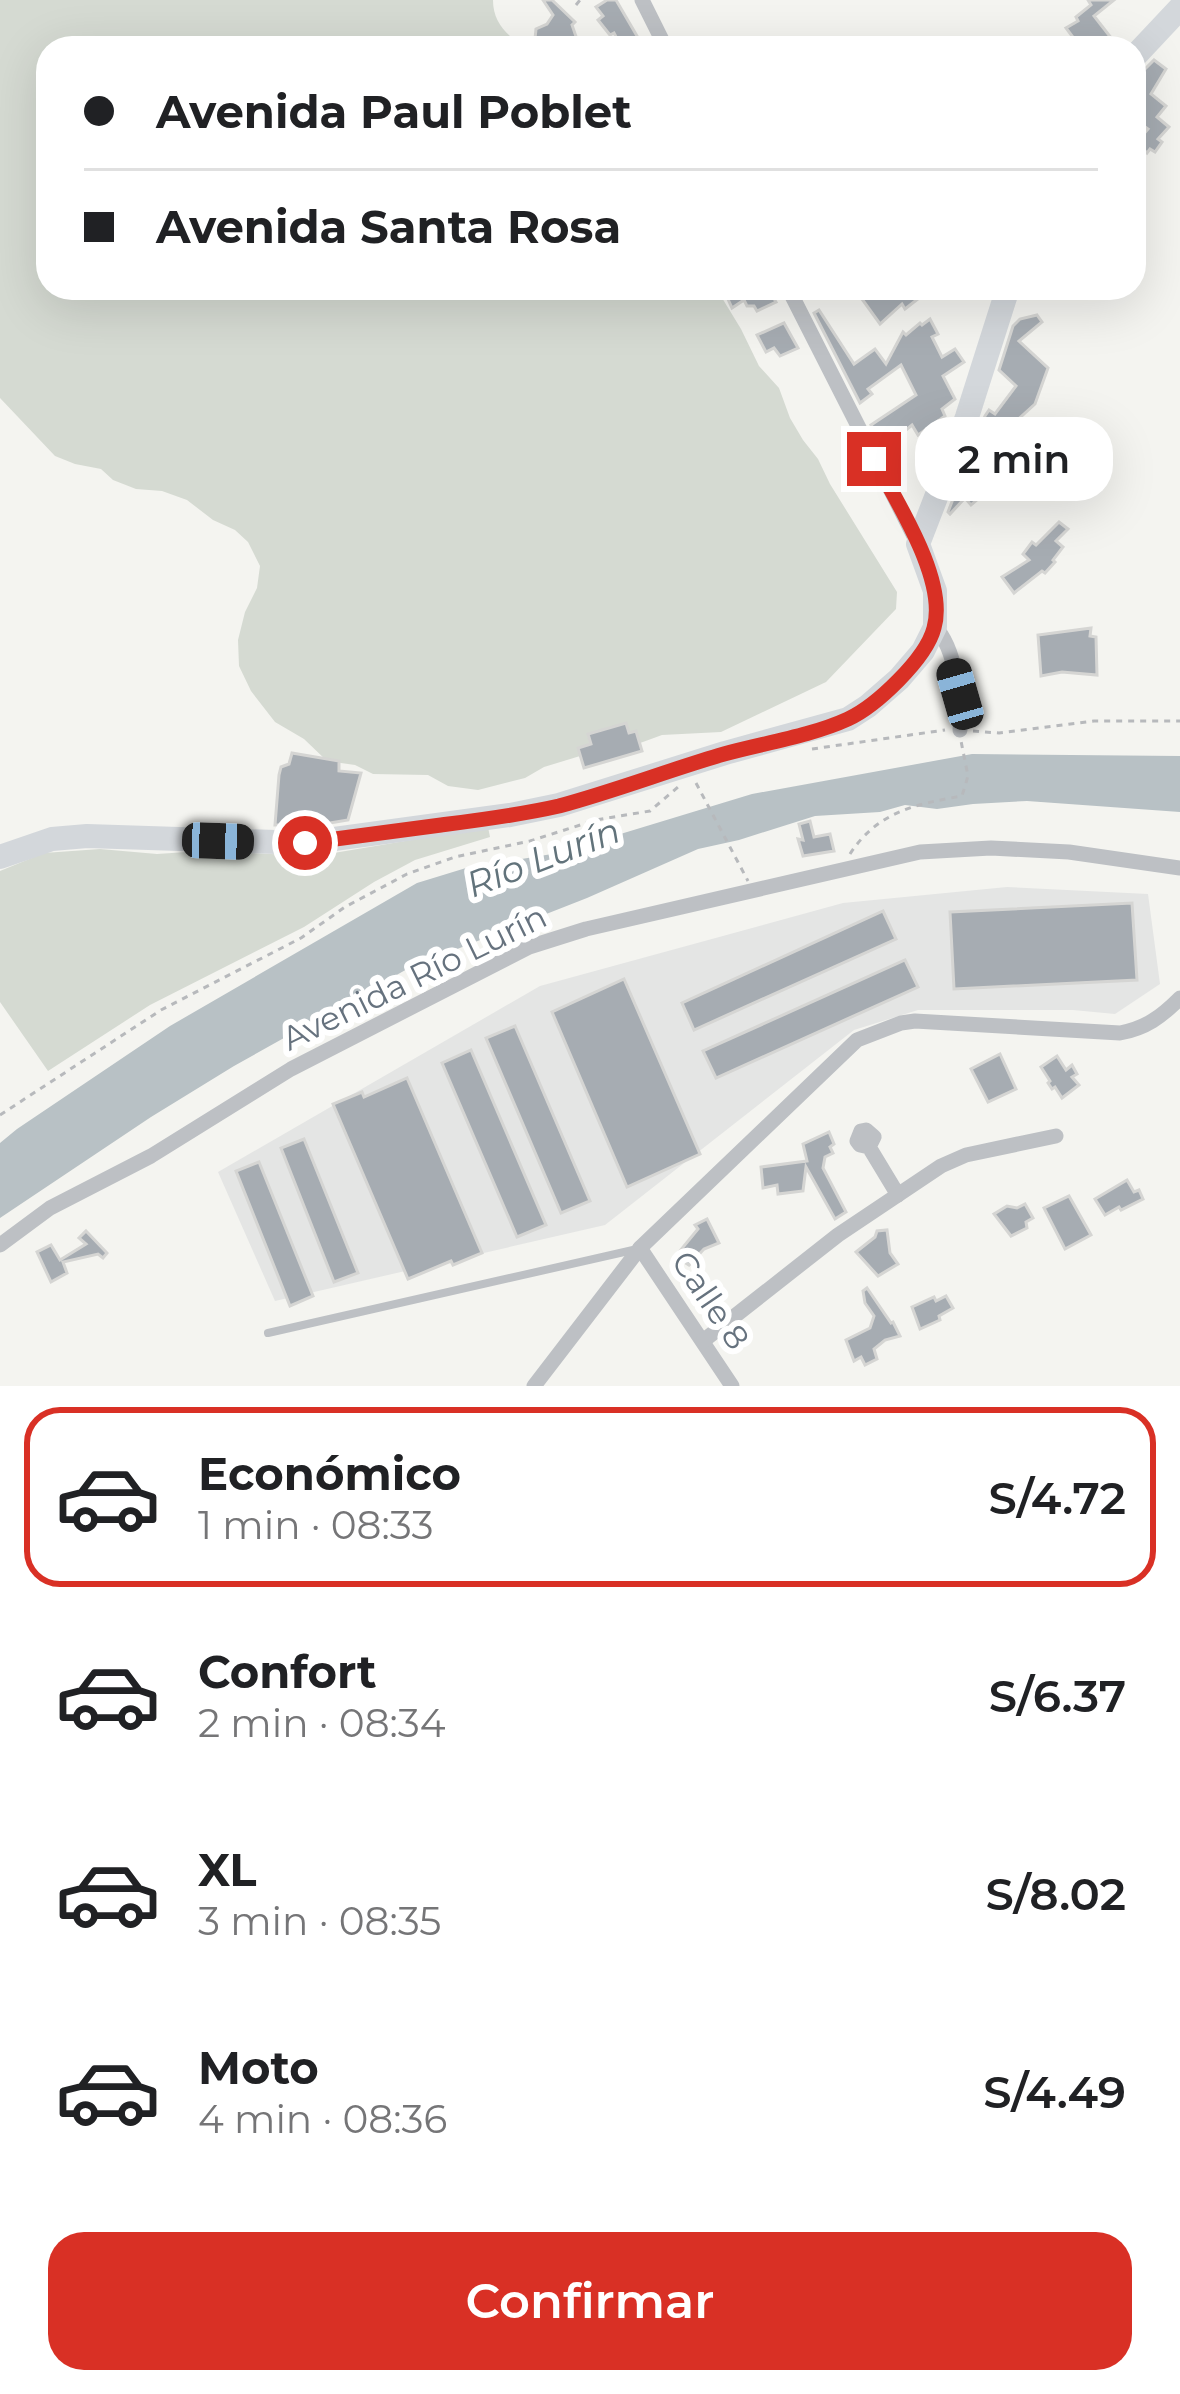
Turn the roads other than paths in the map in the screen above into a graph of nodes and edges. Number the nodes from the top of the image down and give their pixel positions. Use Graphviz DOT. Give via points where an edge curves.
graph roads {
  1 [pos="642,0"];
  2 [pos="1180,8"];
  3 [pos="660,36"];
  4 [pos="1146,45"];
  5 [pos="794,300"];
  6 [pos="1004,300"];
  7 [pos="918,544"];
  8 [pos="935,627"];
  9 [pos="960,730"];
  10 [pos="0,857"];
  11 [pos="1180,868"];
  12 [pos="1180,998"];
  13 [pos="1056,1136"];
  14 [pos="869,1147"];
  15 [pos="898,1196"];
  16 [pos="0,1245"];
  17 [pos="640,1248"];
  18 [pos="268,1333"];
  19 [pos="703,1342"];
  20 [pos="534,1386"];
  21 [pos="732,1386"];
  1 -- 3 [label="street"];
  2 -- 4 [label="main road"];
  5 -- 7 [label="street"];
  6 -- 7 [label="main road"];
  7 -- 8 [label="main road" via="935,591"];
  8 -- 9 [label="street" via="960,694"];
  8 -- 10 [label="main road" via="899,679 848,719 560,806 305,843 87,836"];
  11 -- 16 [label="street, Avenida Río Lurín" via="1069,852 920,852 529,946 291,1069"];
  12 -- 17 [label="street" via="1141,1029 1120,1033 915,1021 874,1032 841,1054"];
  13 -- 15 [label="street" via="951,1161"];
  14 -- 15 [label="street"];
  15 -- 19 [label="street"];
  17 -- 18 [label="lane"];
  17 -- 19 [label="street, Calle 8"];
  17 -- 20 [label="street"];
  19 -- 21 [label="street, Calle 8"];
}
